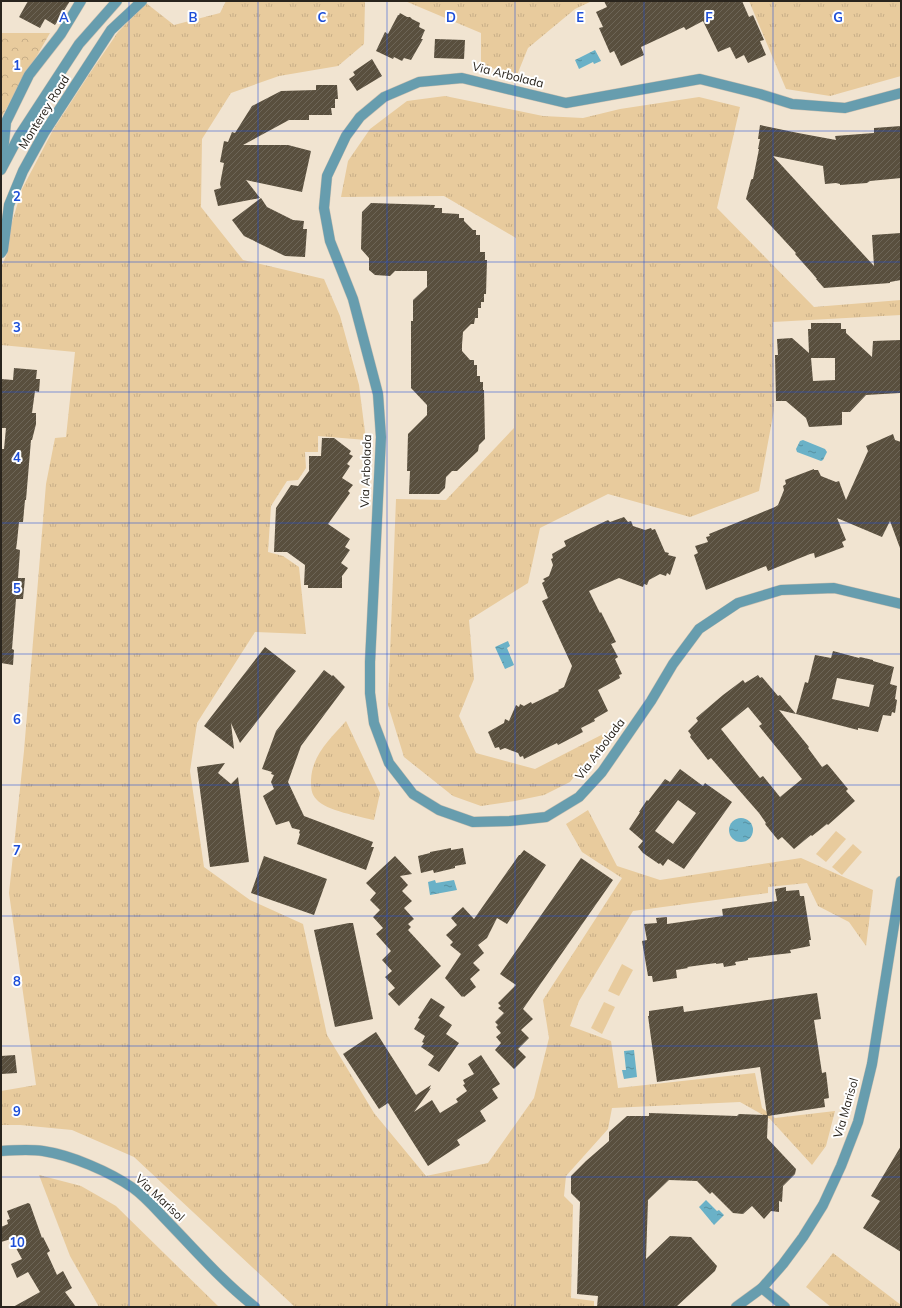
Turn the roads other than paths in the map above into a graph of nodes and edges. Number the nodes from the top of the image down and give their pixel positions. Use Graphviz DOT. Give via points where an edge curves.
graph roads {
  1 [pos="81,1"];
  2 [pos="117,1"];
  3 [pos="142,1"];
  4 [pos="901,93"];
  5 [pos="1,170"];
  6 [pos="1,253"];
  7 [pos="901,604"];
  8 [pos="901,881"];
  9 [pos="1,1151"];
  10 [pos="762,1288"];
  11 [pos="254,1307"];
  12 [pos="736,1307"];
  13 [pos="785,1307"];
  1 -- 5 [label="street, Monterey Road" via="61,34 29,75 6,122"];
  2 -- 5 [label="street, Monterey Road" via="79,44 19,136"];
  3 -- 6 [label="street, Monterey Road" via="111,30 44,132 9,205"];
  4 -- 7 [label="street, Via Arbolada" via="837,108 792,104 700,79 566,103 462,78 419,82 384,97 360,117 338,150 327,176 324,208 330,241 353,299 378,394 381,445 370,662 370,693 374,723 389,763 413,794 439,810 473,822 510,822 546,817 579,797 602,772 698,629 738,603 781,590 834,588"];
  8 -- 10 [label="street, Via Marisol" via="872,1064 858,1122 824,1205 783,1264"];
  9 -- 11 [label="street, Via Marisol" via="44,1151 57,1154 100,1169 132,1188"];
  10 -- 12 [label="street, Via Marisol"];
  10 -- 13 [label="street"];
}
